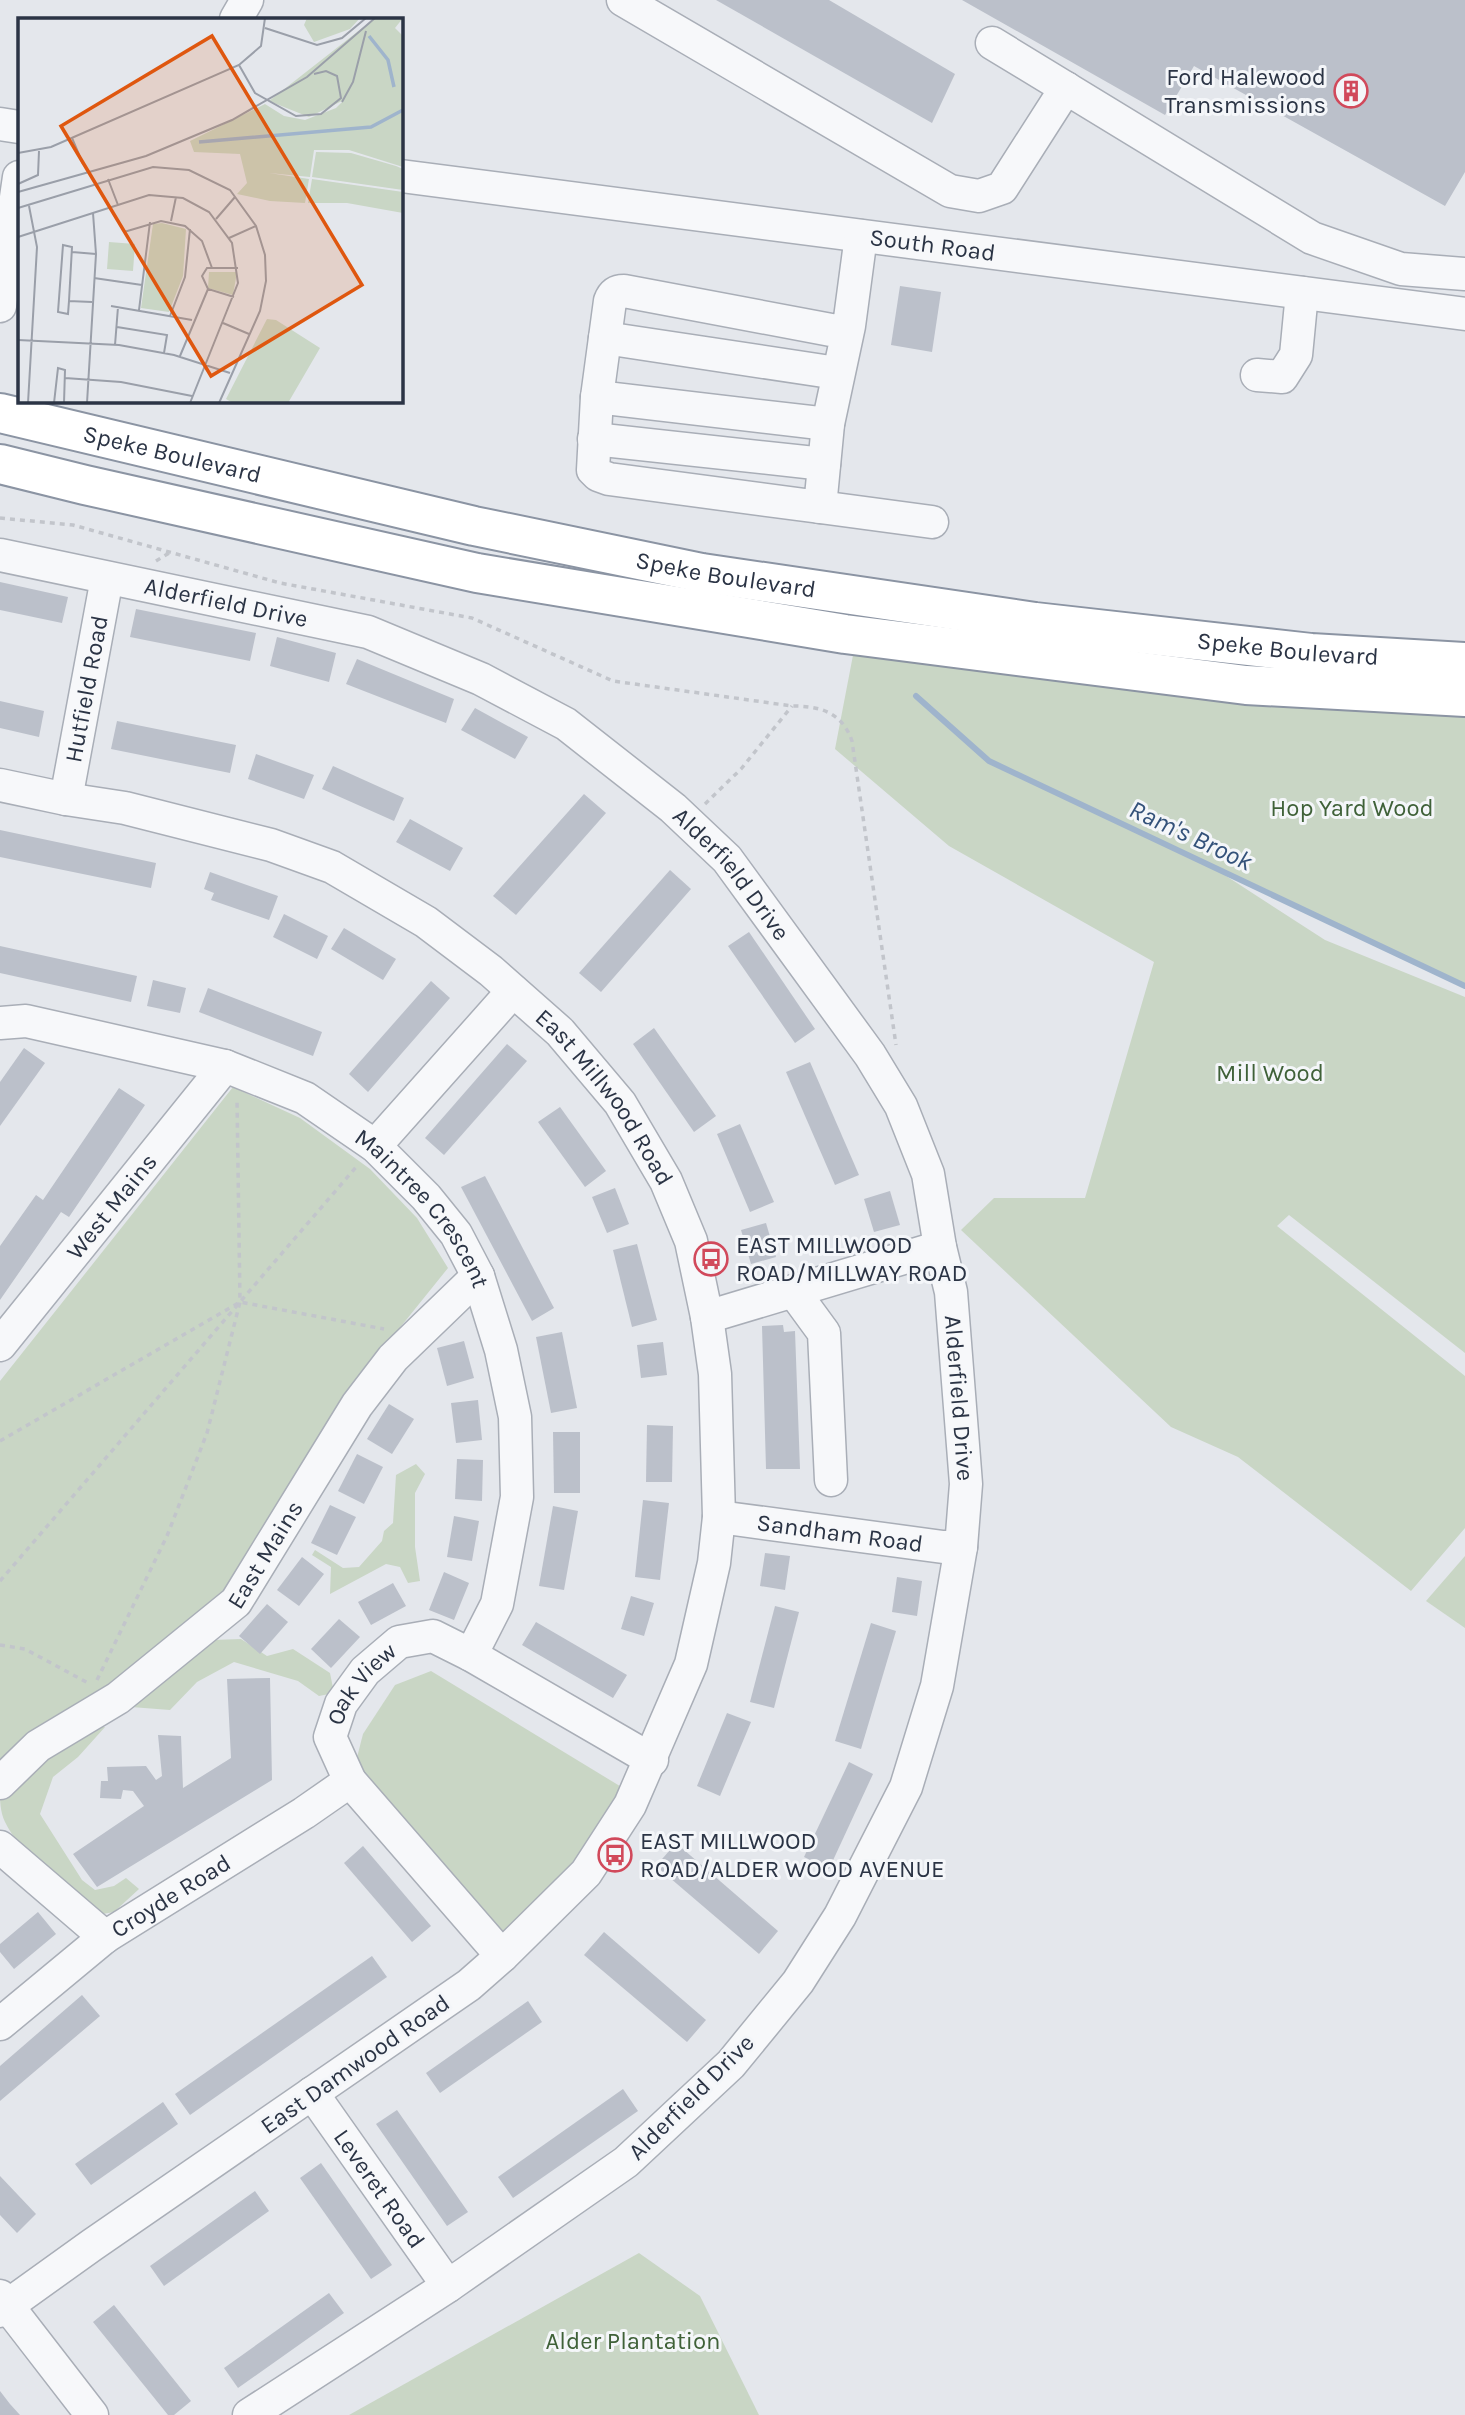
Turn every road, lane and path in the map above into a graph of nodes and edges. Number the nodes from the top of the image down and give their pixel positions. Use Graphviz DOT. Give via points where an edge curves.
graph roads {
  1 [pos="247,0"];
  2 [pos="623,0"];
  3 [pos="237,18"];
  4 [pos="992,43"];
  5 [pos="1066,88"];
  6 [pos="0,124"];
  7 [pos="18,127"];
  8 [pos="402,176"];
  9 [pos="18,184"];
  10 [pos="861,236"];
  11 [pos="1465,274"];
  12 [pos="1302,293"];
  13 [pos="0,306"];
  14 [pos="1465,314"];
  15 [pos="847,332"];
  16 [pos="605,338"];
  17 [pos="837,373"];
  18 [pos="1257,375"];
  19 [pos="597,397"];
  20 [pos="0,413"];
  21 [pos="828,424"];
  22 [pos="594,439"];
  23 [pos="0,464"];
  24 [pos="824,464"];
  25 [pos="820,507"];
  26 [pos="0,518"];
  27 [pos="932,523"];
  28 [pos="0,555"];
  29 [pos="107,578"];
  30 [pos="1465,662"];
  31 [pos="1465,698"];
  32 [pos="792,706"];
  33 [pos="0,785"];
  34 [pos="66,799"];
  35 [pos="687,822"];
  36 [pos="513,991"];
  37 [pos="0,1023"];
  38 [pos="897,1054"];
  39 [pos="230,1067"];
  40 [pos="374,1146"];
  41 [pos="940,1247"];
  42 [pos="478,1276"];
  43 [pos="794,1292"];
  44 [pos="240,1302"];
  45 [pos="707,1317"];
  46 [pos="417,1335"];
  47 [pos="0,1345"];
  48 [pos="0,1441"];
  49 [pos="831,1480"];
  50 [pos="719,1517"];
  51 [pos="961,1547"];
  52 [pos="0,1581"];
  53 [pos="0,1645"];
  54 [pos="471,1655"];
  55 [pos="652,1760"];
  56 [pos="350,1781"];
  57 [pos="0,1783"];
  58 [pos="0,1847"];
  59 [pos="104,1937"];
  60 [pos="502,1956"];
  61 [pos="0,2024"];
  62 [pos="312,2093"];
  63 [pos="448,2286"];
  64 [pos="3,2304"];
  65 [pos="92,2415"];
  66 [pos="249,2415"];
  1 -- 3 [label="street"];
  2 -- 5 [label="street" via="950,191 979,196 1002,188"];
  4 -- 5 [label="street"];
  5 -- 11 [label="street" via="1312,238 1401,269"];
  6 -- 7 [label="street"];
  8 -- 10 [label="street, South Road"];
  9 -- 13 [label="street"];
  10 -- 12 [label="street, South Road"];
  10 -- 15 [label="street"];
  12 -- 14 [label="street, South Road"];
  12 -- 18 [label="street" via="1296,355 1282,377"];
  15 -- 16 [label="street" via="624,291 612,294"];
  15 -- 17 [label="street"];
  16 -- 17 [label="street"];
  16 -- 19 [label="street"];
  17 -- 21 [label="street"];
  19 -- 21 [label="street"];
  19 -- 22 [label="street"];
  20 -- 30 [label="highway, Speke Boulevard" via="461,523 702,573 1035,622 1311,653"];
  21 -- 24 [label="street"];
  22 -- 24 [label="street"];
  22 -- 25 [label="street" via="593,470 609,479"];
  23 -- 31 [label="highway, Speke Boulevard" via="477,573 845,634 1246,685"];
  24 -- 25 [label="street"];
  25 -- 27 [label="street"];
  26 -- 32 [label="path" via="74,525 280,583 472,618 613,681"];
  28 -- 29 [label="street, Alderfield Drive"];
  29 -- 34 [label="street, Hutfield Road"];
  29 -- 35 [label="street, Alderfield Drive" via="368,632 481,679 566,724"];
  32 -- 35 [label="path" via="741,769"];
  32 -- 38 [label="path" via="812,706 831,714 847,726 852,741"];
  33 -- 34 [label="street, East Millwood Road"];
  34 -- 36 [label="street, East Millwood Road" via="178,821 271,845 332,867 426,922"];
  35 -- 41 [label="street, Alderfield Drive" via="727,859 895,1096 928,1174"];
  36 -- 40 [label="street"];
  36 -- 45 [label="street, East Millwood Road" via="560,1032 620,1103 666,1181 691,1241"];
  37 -- 39 [label="street, Maintree Crescent" via="26,1021"];
  39 -- 40 [label="street, Maintree Crescent" via="305,1098"];
  39 -- 44 [label="path"];
  39 -- 47 [label="street, West Mains"];
  40 -- 42 [label="street, Maintree Crescent" via="456,1234"];
  40 -- 44 [label="path"];
  41 -- 43 [label="street"];
  41 -- 51 [label="street, Alderfield Drive" via="950,1292 966,1484"];
  42 -- 46 [label="street, East Mains"];
  42 -- 54 [label="street, Maintree Crescent" via="515,1417 517,1497 497,1604"];
  43 -- 45 [label="street"];
  43 -- 49 [label="street" via="824,1333"];
  44 -- 46 [label="path"];
  44 -- 48 [label="path"];
  44 -- 52 [label="path"];
  44 -- 53 [label="path" via="202,1446 167,1536 94,1685 25,1649"];
  45 -- 50 [label="street, East Millwood Road" via="715,1374"];
  46 -- 57 [label="street, East Mains" via="357,1405 236,1602 118,1698 38,1746"];
  50 -- 51 [label="street, Sandham Road"];
  50 -- 55 [label="street, East Millwood Road" via="714,1563 691,1664"];
  51 -- 63 [label="street, Alderfield Drive" via="937,1686 906,1787 840,1916 798,1982 731,2064 626,2162"];
  54 -- 55 [label="street, Oak View"];
  54 -- 56 [label="street, Oak View" via="433,1636 399,1642 365,1671 341,1704 330,1737"];
  55 -- 60 [label="street, East Damwood Road" via="630,1805 586,1873"];
  56 -- 59 [label="street, Croyde Road"];
  56 -- 60 [label="street, Oak View"];
  58 -- 59 [label="street"];
  59 -- 61 [label="street, Croyde Road"];
  60 -- 62 [label="street, East Damwood Road" via="469,1985"];
  62 -- 63 [label="street, Leveret Road"];
  62 -- 64 [label="street, East Damwood Road"];
  63 -- 66 [label="street, Alderfield Drive"];
  64 -- 65 [label="street"];
}
